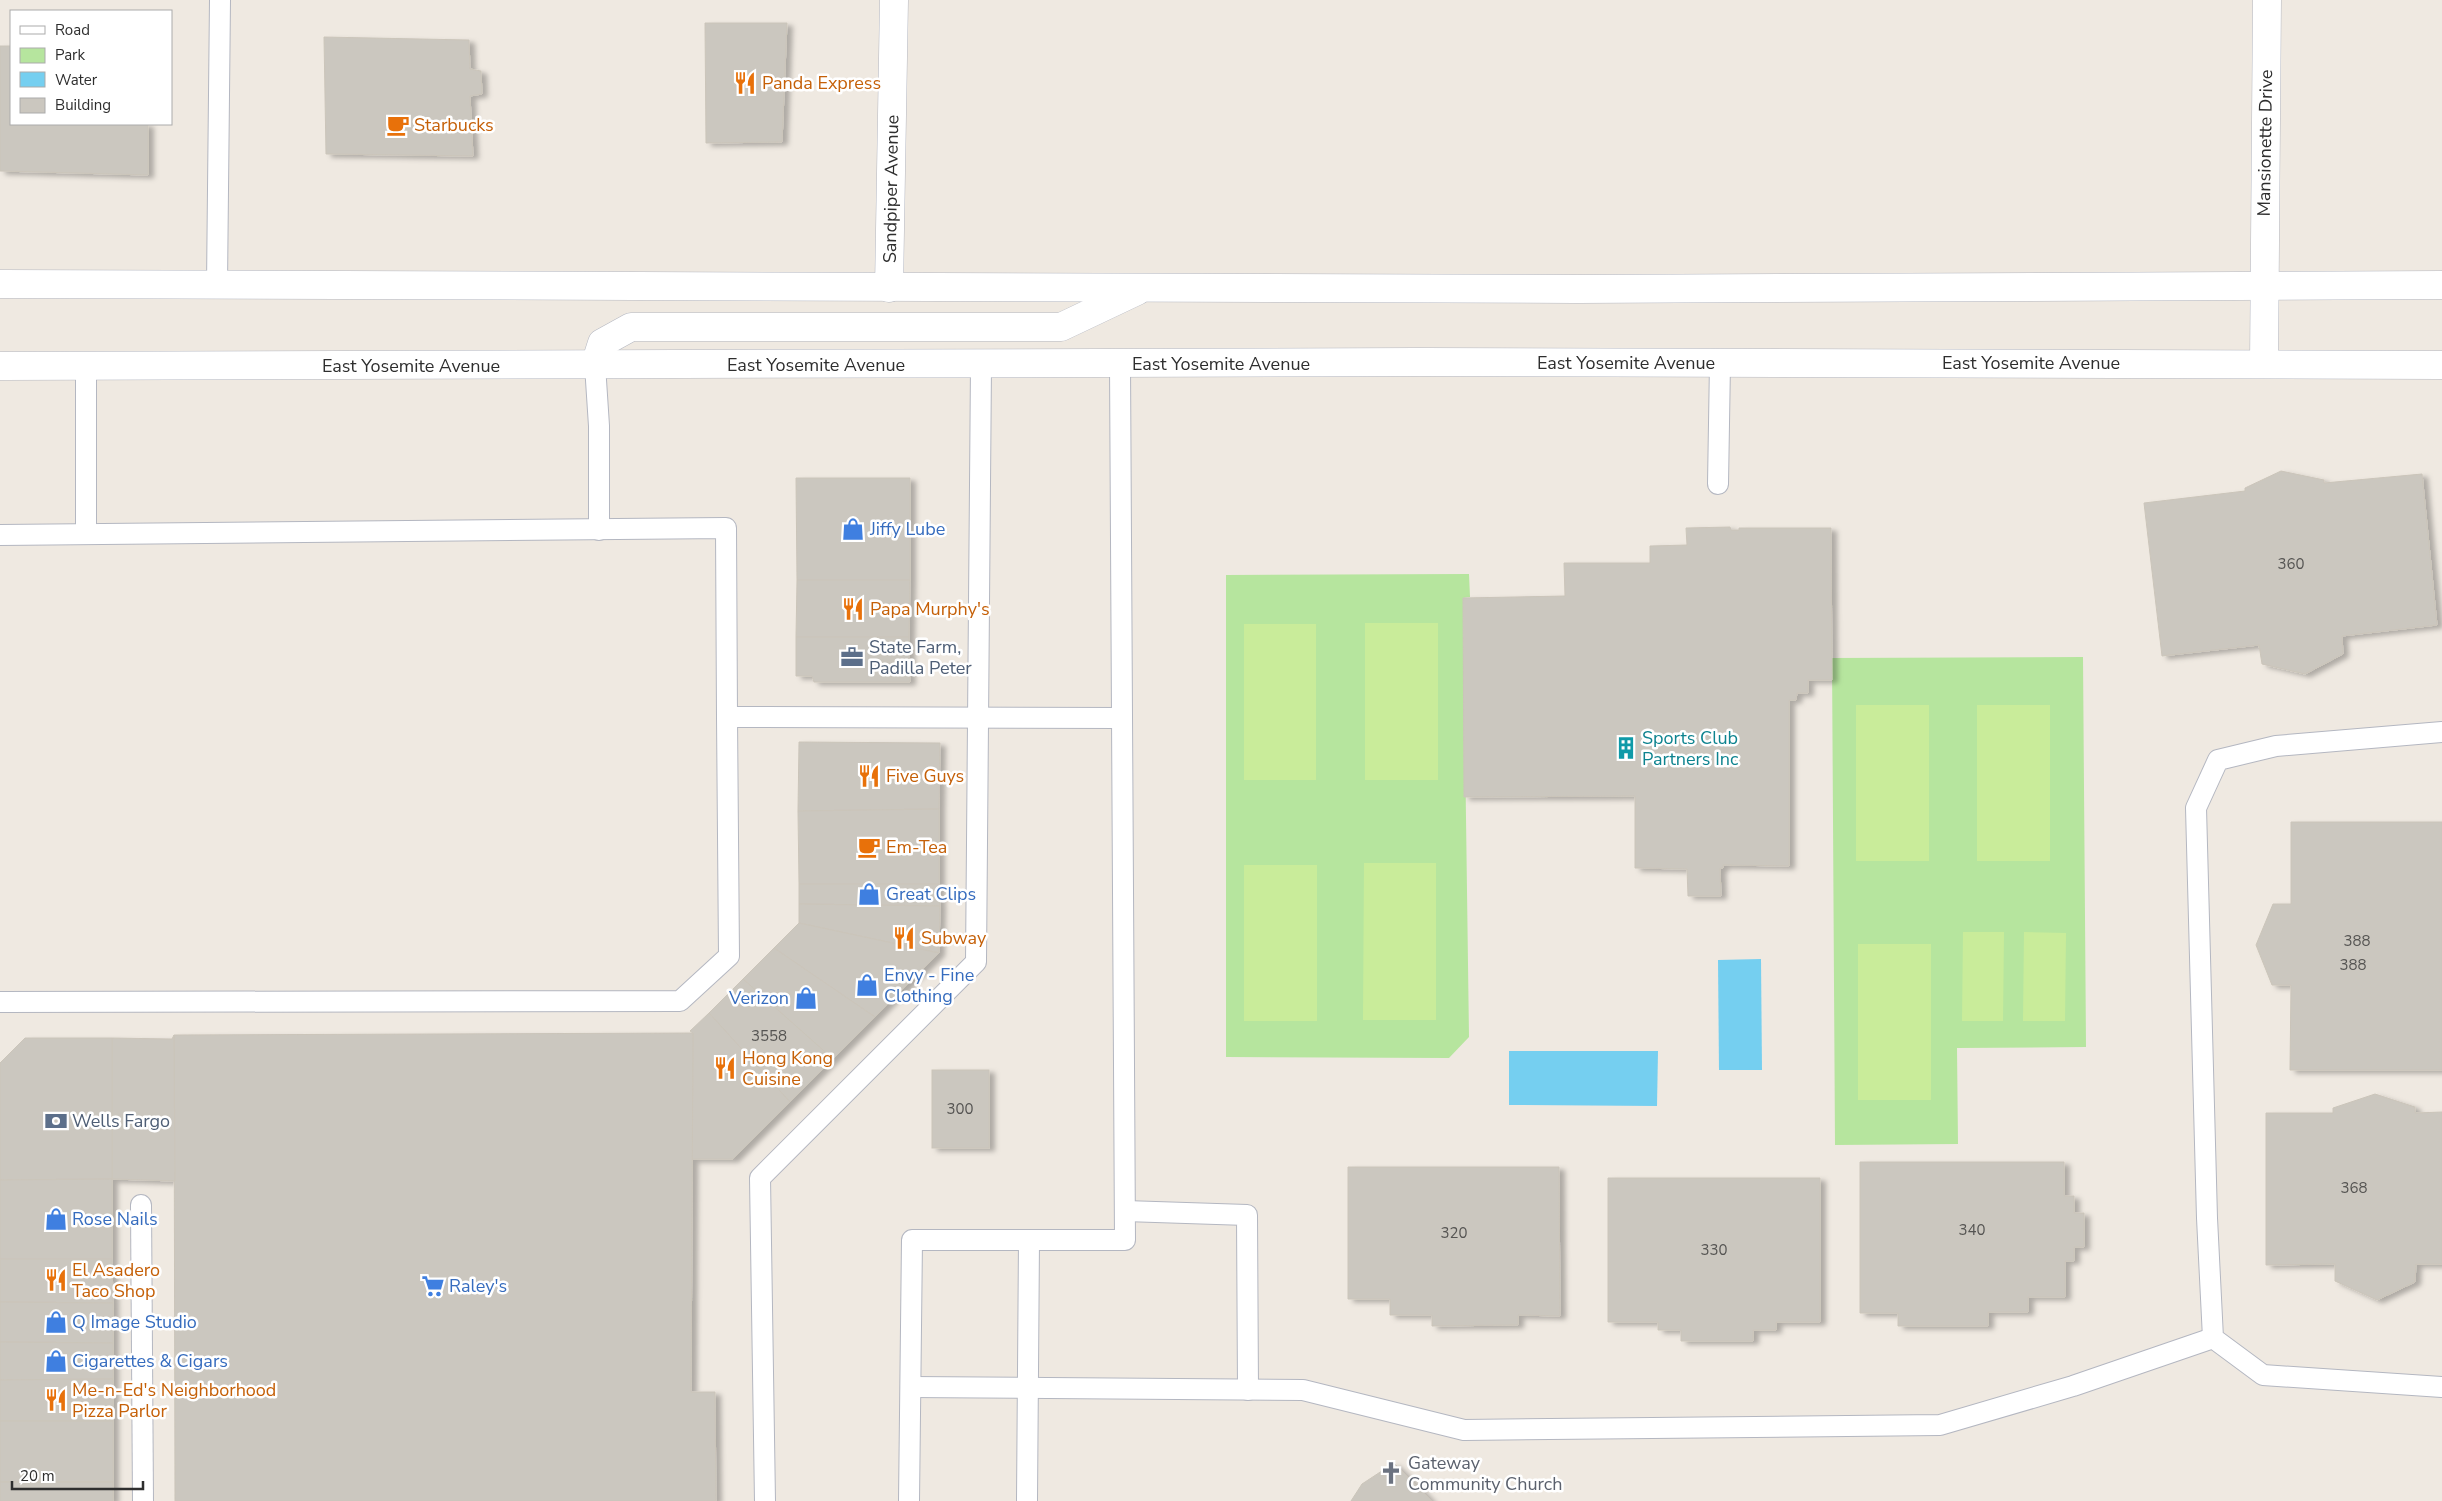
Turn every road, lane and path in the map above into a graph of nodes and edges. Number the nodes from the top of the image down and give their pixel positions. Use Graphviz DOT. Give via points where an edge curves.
graph roads {
  1 [pos="220,0"];
  2 [pos="894,0"];
  3 [pos="2267,0"];
  4 [pos="0,284"];
  5 [pos="217,285"];
  6 [pos="2442,285"];
  7 [pos="2265,286"];
  8 [pos="889,288"];
  9 [pos="1143,288"];
  10 [pos="1720,363"];
  11 [pos="981,364"];
  12 [pos="1120,364"];
  13 [pos="2264,364"];
  14 [pos="2442,364"];
  15 [pos="595,365"];
  16 [pos="0,366"];
  17 [pos="86,366"];
  18 [pos="1718,484"];
  19 [pos="599,530"];
  20 [pos="86,534"];
  21 [pos="0,535"];
  22 [pos="727,717"];
  23 [pos="979,717"];
  24 [pos="1122,718"];
  25 [pos="2442,732"];
  26 [pos="0,1002"];
  27 [pos="141,1205"];
  28 [pos="1125,1211"];
  29 [pos="1029,1240"];
  30 [pos="2213,1338"];
  31 [pos="911,1387"];
  32 [pos="2442,1387"];
  33 [pos="1027,1390"];
  34 [pos="1248,1390"];
  35 [pos="143,1501"];
  36 [pos="765,1501"];
  37 [pos="910,1501"];
  38 [pos="1027,1501"];
  1 -- 5 [label="lane"];
  2 -- 8 [label="main road, Sandpiper Avenue"];
  3 -- 7 [label="main road, Mansionette Drive"];
  4 -- 5 [label="main road"];
  5 -- 8 [label="main road"];
  6 -- 7 [label="main road"];
  7 -- 9 [label="main road"];
  7 -- 13 [label="main road, Mansionette Drive"];
  8 -- 9 [label="main road"];
  9 -- 15 [label="main road" via="1061,327 631,327 602,343"];
  10 -- 12 [label="main road, East Yosemite Avenue"];
  10 -- 13 [label="main road, East Yosemite Avenue"];
  10 -- 18 [label="lane"];
  11 -- 12 [label="main road, East Yosemite Avenue"];
  11 -- 15 [label="main road, East Yosemite Avenue"];
  11 -- 23 [label="lane"];
  12 -- 24 [label="lane"];
  13 -- 14 [label="main road, East Yosemite Avenue"];
  15 -- 17 [label="main road, East Yosemite Avenue"];
  15 -- 19 [label="lane" via="599,426"];
  16 -- 17 [label="main road, East Yosemite Avenue"];
  17 -- 20 [label="lane"];
  19 -- 20 [label="lane"];
  19 -- 22 [label="lane" via="726,528"];
  20 -- 21 [label="lane"];
  22 -- 23 [label="lane"];
  22 -- 26 [label="lane" via="729,956 680,1001"];
  23 -- 24 [label="lane"];
  23 -- 36 [label="lane" via="976,962 760,1178"];
  24 -- 28 [label="lane"];
  25 -- 30 [label="lane" via="2276,746 2218,760 2196,808"];
  27 -- 35 [label="lane"];
  28 -- 29 [label="lane" via="1125,1240"];
  28 -- 34 [label="lane" via="1247,1215"];
  29 -- 31 [label="lane" via="912,1240"];
  29 -- 33 [label="lane"];
  30 -- 32 [label="lane" via="2264,1375"];
  30 -- 34 [label="lane" via="2073,1386 1940,1424 1464,1430 1303,1390"];
  31 -- 33 [label="lane"];
  31 -- 37 [label="lane"];
  33 -- 34 [label="lane"];
  33 -- 38 [label="lane"];
}
